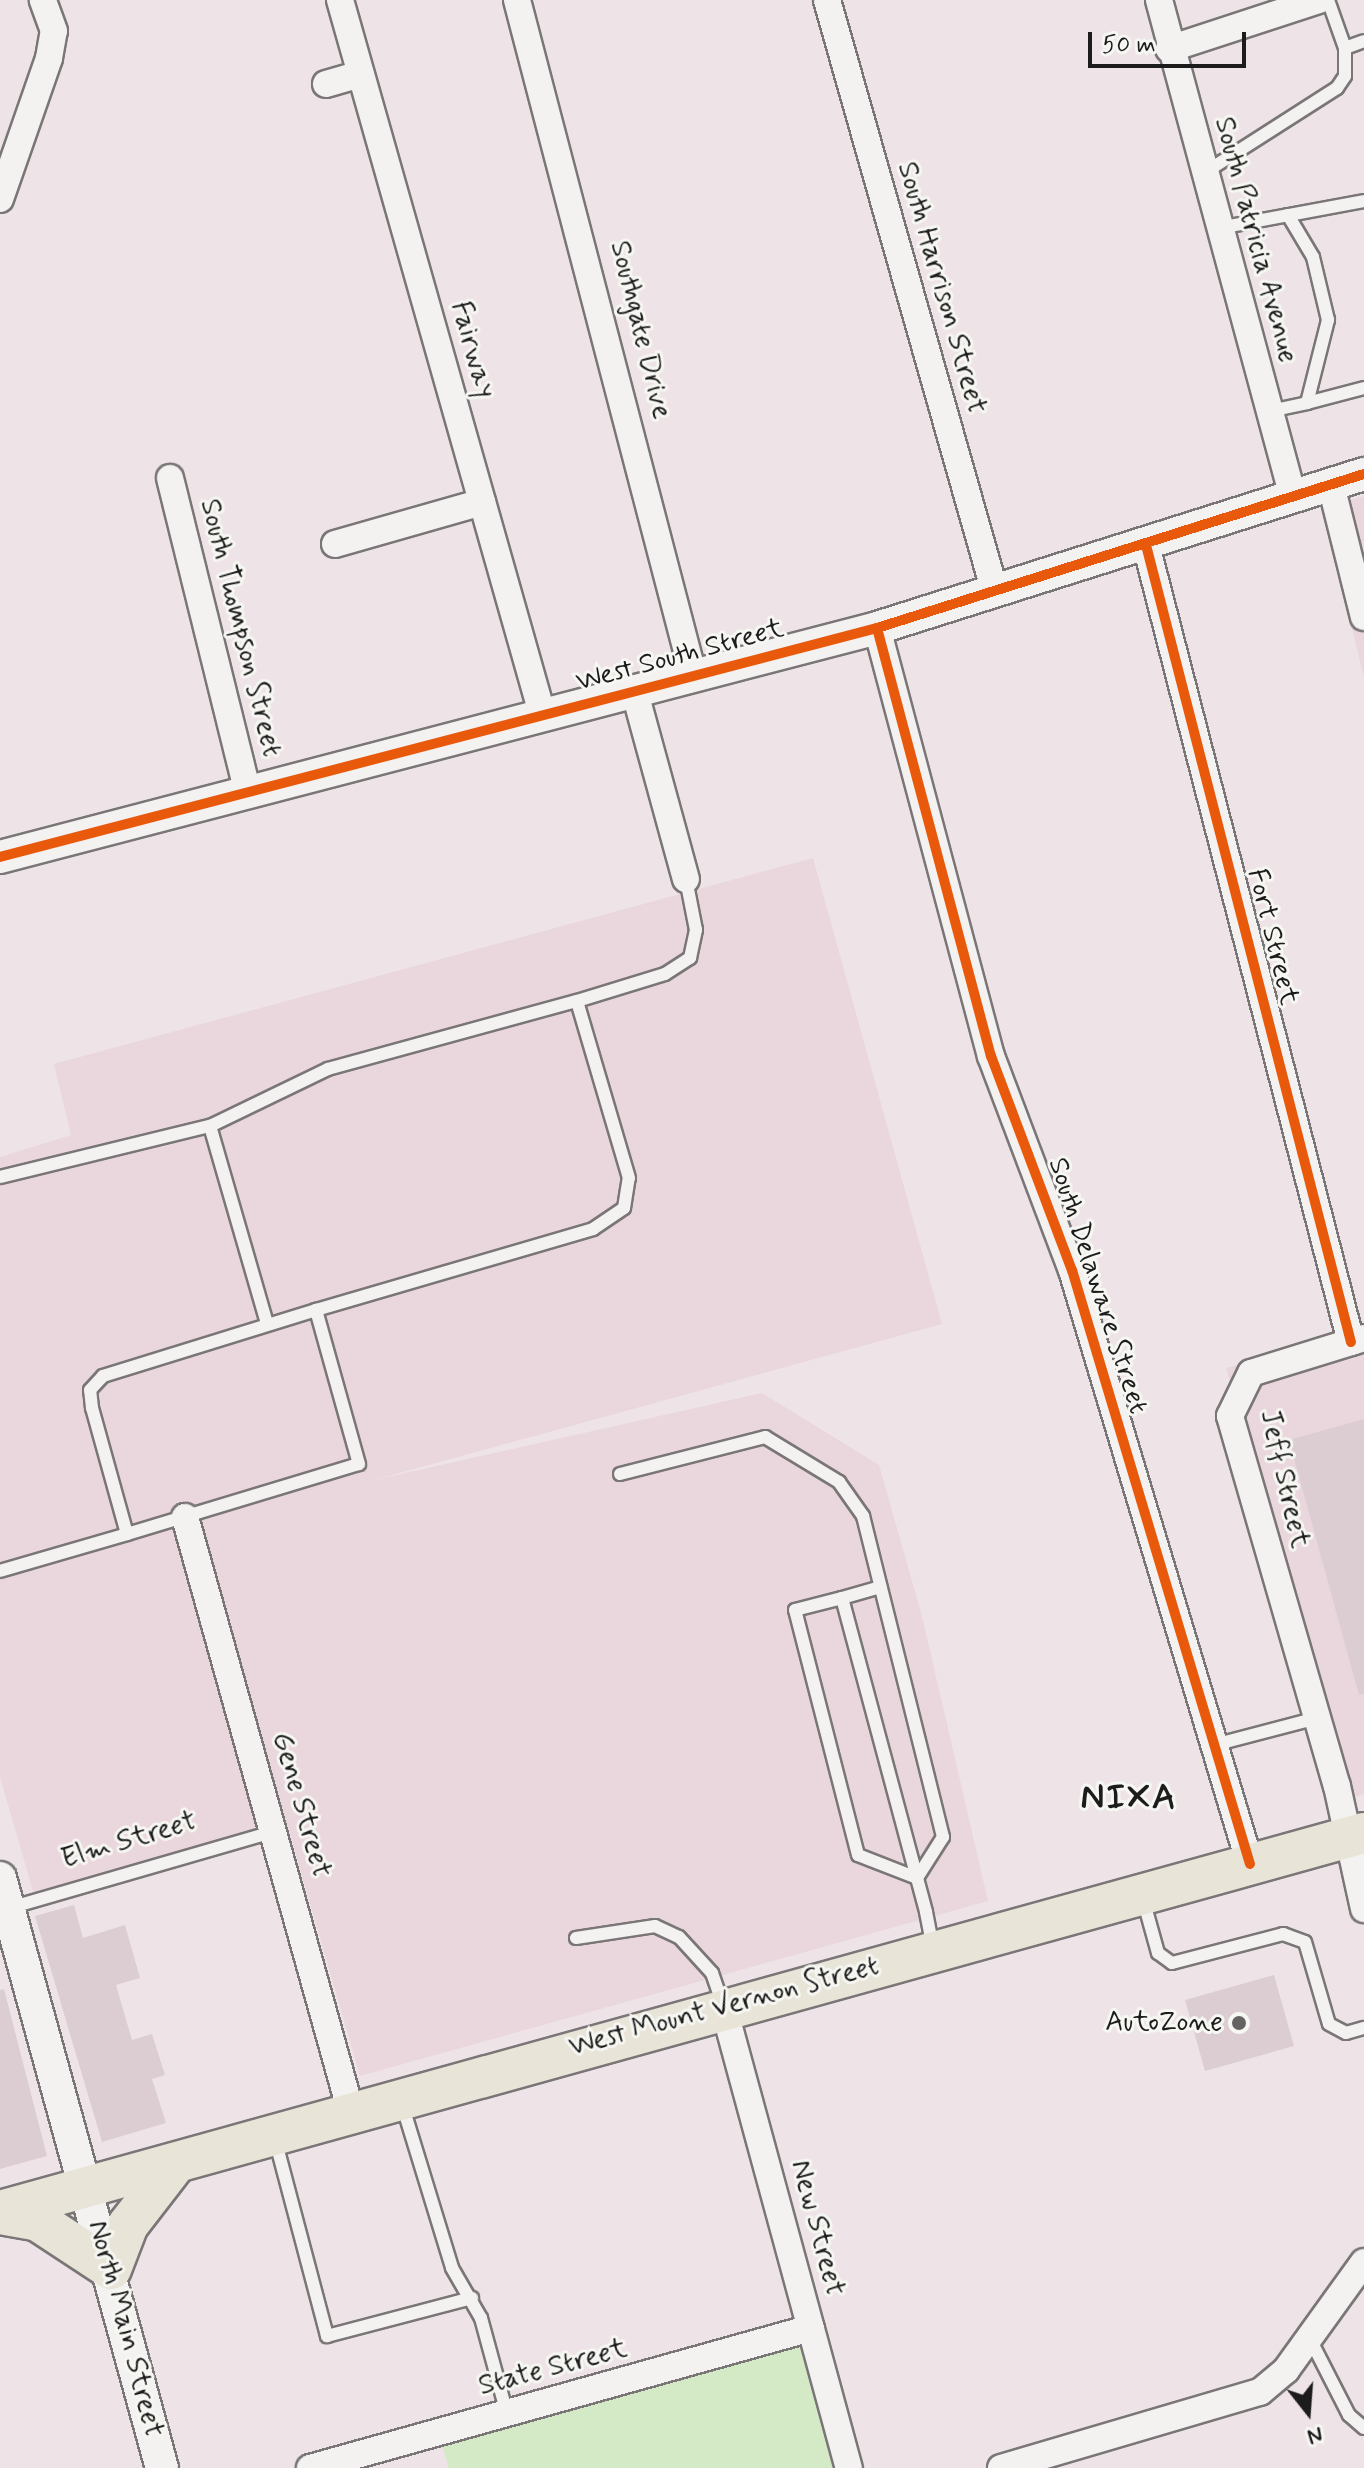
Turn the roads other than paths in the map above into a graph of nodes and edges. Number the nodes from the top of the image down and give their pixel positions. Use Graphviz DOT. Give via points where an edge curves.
graph roads {
  1 [pos="43,0"];
  2 [pos="340,0"];
  3 [pos="517,0"];
  4 [pos="827,0"];
  5 [pos="1159,0"];
  6 [pos="1319,0"];
  7 [pos="1328,0"];
  8 [pos="1364,41"];
  9 [pos="1345,48"];
  10 [pos="1169,49"];
  11 [pos="361,74"];
  12 [pos="326,84"];
  13 [pos="1204,174"];
  14 [pos="0,199"];
  15 [pos="1364,201"];
  16 [pos="1288,215"];
  17 [pos="1219,228"];
  18 [pos="1364,388"];
  19 [pos="1307,403"];
  20 [pos="1270,411"];
  21 [pos="1364,474"];
  22 [pos="170,478"];
  23 [pos="1331,485"];
  24 [pos="1293,497"];
  25 [pos="482,502"];
  26 [pos="335,544"];
  27 [pos="1146,545"];
  28 [pos="995,592"];
  29 [pos="1364,617"];
  30 [pos="877,628"];
  31 [pos="694,678"];
  32 [pos="635,693"];
  33 [pos="543,717"];
  34 [pos="248,794"];
  35 [pos="0,857"];
  36 [pos="686,879"];
  37 [pos="577,1001"];
  38 [pos="210,1126"];
  39 [pos="0,1177"];
  40 [pos="316,1310"];
  41 [pos="267,1324"];
  42 [pos="1358,1340"];
  43 [pos="620,1474"];
  44 [pos="185,1517"];
  45 [pos="127,1534"];
  46 [pos="0,1571"];
  47 [pos="880,1587"];
  48 [pos="842,1598"];
  49 [pos="1317,1718"];
  50 [pos="1214,1745"];
  51 [pos="276,1831"];
  52 [pos="1355,1836"];
  53 [pos="1250,1864"];
  54 [pos="917,1878"];
  55 [pos="1141,1892"];
  56 [pos="3,1898"];
  57 [pos="1364,1909"];
  58 [pos="576,1938"];
  59 [pos="933,1950"];
  60 [pos="723,2005"];
  61 [pos="1364,2028"];
  62 [pos="400,2098"];
  63 [pos="351,2112"];
  64 [pos="274,2136"];
  65 [pos="172,2168"];
  66 [pos="87,2190"];
  67 [pos="0,2213"];
  68 [pos="1364,2262"];
  69 [pos="111,2269"];
  70 [pos="472,2298"];
  71 [pos="811,2328"];
  72 [pos="1309,2337"];
  73 [pos="507,2414"];
  74 [pos="1364,2428"];
  75 [pos="162,2468"];
  76 [pos="310,2468"];
  77 [pos="849,2468"];
  78 [pos="1001,2468"];
  1 -- 14 [label="street" via="54,31 49,58"];
  2 -- 11 [label="street, Fairway"];
  3 -- 31 [label="street, Southgate Drive"];
  4 -- 28 [label="street, South Harrison Street"];
  5 -- 10 [label="street, South Patricia Avenue"];
  6 -- 10 [label="street"];
  7 -- 9 [label="lane"];
  8 -- 9 [label="lane"];
  9 -- 13 [label="lane" via="1345,76 1337,88"];
  10 -- 13 [label="street, South Patricia Avenue"];
  11 -- 12 [label="street"];
  11 -- 25 [label="street, Fairway"];
  13 -- 17 [label="street, South Patricia Avenue"];
  15 -- 16 [label="lane"];
  16 -- 17 [label="lane"];
  16 -- 19 [label="lane" via="1313,257 1328,320"];
  17 -- 20 [label="street, South Patricia Avenue"];
  18 -- 19 [label="lane"];
  19 -- 20 [label="lane"];
  20 -- 24 [label="street, South Patricia Avenue"];
  21 -- 23 [label="street, West South Street"];
  22 -- 34 [label="street, South Thompson Street"];
  23 -- 24 [label="street, West South Street"];
  23 -- 29 [label="street"];
  24 -- 27 [label="street, West South Street"];
  25 -- 26 [label="street"];
  25 -- 33 [label="street, Fairway"];
  27 -- 28 [label="street, West South Street"];
  27 -- 42 [label="street, Fort Street"];
  28 -- 30 [label="street, West South Street"];
  30 -- 31 [label="street, West South Street"];
  30 -- 50 [label="street, South Delaware Street" via="991,1056 1072,1270"];
  31 -- 32 [label="street, West South Street"];
  32 -- 33 [label="street, West South Street"];
  32 -- 36 [label="street"];
  33 -- 34 [label="street, West South Street"];
  34 -- 35 [label="street, West South Street"];
  36 -- 37 [label="lane" via="696,930 690,958 665,974"];
  37 -- 38 [label="lane" via="328,1069"];
  37 -- 40 [label="lane" via="629,1178 624,1208 593,1229"];
  38 -- 39 [label="lane"];
  38 -- 41 [label="lane"];
  40 -- 41 [label="lane"];
  40 -- 44 [label="lane" via="359,1464"];
  41 -- 45 [label="lane" via="118,1368 90,1390"];
  42 -- 49 [label="street, Jeff Street" via="1276,1360 1238,1388 1230,1416"];
  43 -- 47 [label="lane" via="765,1437 839,1482 863,1516"];
  44 -- 45 [label="lane"];
  44 -- 51 [label="street, Gene Street"];
  45 -- 46 [label="lane"];
  47 -- 48 [label="lane"];
  47 -- 54 [label="lane" via="943,1837"];
  48 -- 54 [label="lane"];
  48 -- 54 [label="lane" via="795,1610 858,1855"];
  49 -- 50 [label="lane"];
  49 -- 52 [label="street"];
  50 -- 53 [label="street, South Delaware Street"];
  51 -- 56 [label="lane, Elm Street"];
  51 -- 63 [label="street, Gene Street"];
  52 -- 53 [label="main road, West Mount Vernon Street"];
  52 -- 57 [label="street"];
  53 -- 55 [label="main road, West Mount Vernon Street"];
  54 -- 59 [label="lane"];
  55 -- 59 [label="main road, West Mount Vernon Street"];
  55 -- 61 [label="lane" via="1158,1953 1172,1963 1283,1934 1305,1942 1329,2024 1346,2033"];
  56 -- 66 [label="street, North Main Street"];
  58 -- 60 [label="lane" via="655,1926 679,1937 712,1973"];
  59 -- 60 [label="main road, West Mount Vernon Street"];
  60 -- 62 [label="main road, West Mount Vernon Street"];
  60 -- 71 [label="street, New Street"];
  62 -- 63 [label="main road, West Mount Vernon Street"];
  62 -- 70 [label="lane" via="452,2268"];
  63 -- 64 [label="main road, West Mount Vernon Street"];
  64 -- 65 [label="main road, West Mount Vernon Street"];
  64 -- 70 [label="lane" via="327,2336"];
  65 -- 66 [label="main road, West Mount Vernon Street"];
  65 -- 69 [label="main road" via="128,2225"];
  66 -- 67 [label="main road, West Mount Vernon Street"];
  66 -- 69 [label="street, North Main Street"];
  67 -- 69 [label="main road" via="38,2221"];
  68 -- 72 [label="street"];
  69 -- 75 [label="street, North Main Street"];
  70 -- 73 [label="lane"];
  71 -- 73 [label="street, State Street"];
  71 -- 77 [label="street, New Street"];
  72 -- 74 [label="lane" via="1349,2415"];
  72 -- 78 [label="street" via="1274,2382 1245,2400"];
  73 -- 76 [label="street, State Street"];
}
